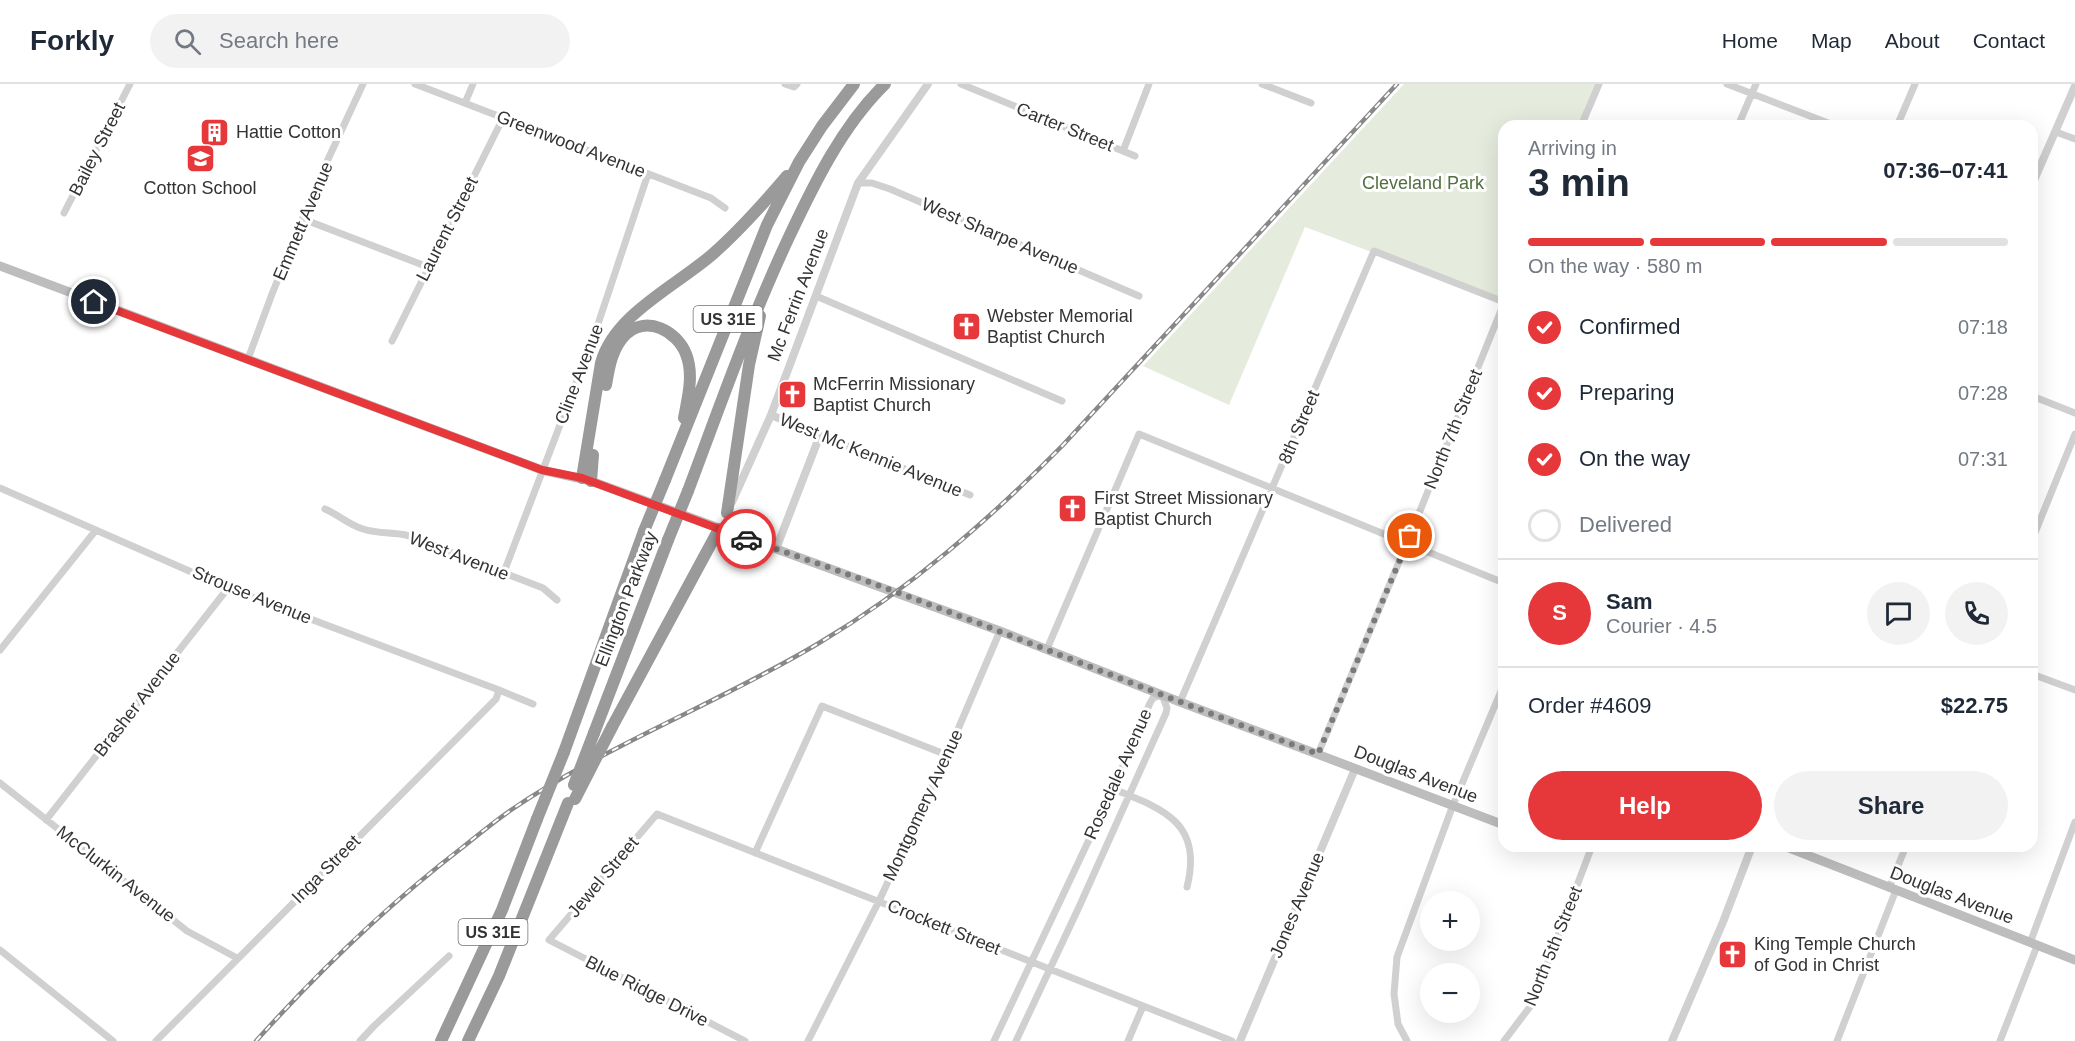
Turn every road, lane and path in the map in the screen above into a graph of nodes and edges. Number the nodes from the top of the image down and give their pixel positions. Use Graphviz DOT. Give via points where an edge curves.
graph roads {
  1 [pos="130,84"];
  2 [pos="363,84"];
  3 [pos="415,84"];
  4 [pos="473,84"];
  5 [pos="785,84"];
  6 [pos="797,84"];
  7 [pos="854,84"];
  8 [pos="885,84"];
  9 [pos="928,84"];
  10 [pos="961,84"];
  11 [pos="1149,84"];
  12 [pos="1262,84"];
  13 [pos="1599,84"];
  14 [pos="1727,84"];
  15 [pos="1756,84"];
  16 [pos="1915,84"];
  17 [pos="2075,86"];
  18 [pos="1752,93"];
  19 [pos="465,103"];
  20 [pos="1311,103"];
  21 [pos="503,118"];
  22 [pos="1584,120"];
  23 [pos="1741,120"];
  24 [pos="1821,120"];
  25 [pos="1900,120"];
  26 [pos="2056,132"];
  27 [pos="2075,139"];
  28 [pos="1123,151"];
  29 [pos="1135,156"];
  30 [pos="799,162"];
  31 [pos="2038,172"];
  32 [pos="648,174"];
  33 [pos="858,183"];
  34 [pos="724,208"];
  35 [pos="64,213"];
  36 [pos="303,219"];
  37 [pos="0,266"];
  38 [pos="428,267"];
  39 [pos="766,285"];
  40 [pos="816,296"];
  41 [pos="1140,296"];
  42 [pos="1498,300"];
  43 [pos="1498,317"];
  44 [pos="392,341"];
  45 [pos="248,360"];
  46 [pos="2038,398"];
  47 [pos="1062,401"];
  48 [pos="2075,412"];
  49 [pos="771,415"];
  50 [pos="2075,434"];
  51 [pos="820,435"];
  52 [pos="674,458"];
  53 [pos="542,470"];
  54 [pos="587,480"];
  55 [pos="0,488"];
  56 [pos="1272,488"];
  57 [pos="970,495"];
  58 [pos="325,509"];
  59 [pos="727,513"];
  60 [pos="2038,525"];
  61 [pos="719,529"];
  62 [pos="96,530"];
  63 [pos="1407,543"];
  64 [pos="776,549"];
  65 [pos="504,572"];
  66 [pos="1498,581"];
  67 [pos="228,588"];
  68 [pos="557,600"];
  69 [pos="1000,631"];
  70 [pos="1047,649"];
  71 [pos="0,650"];
  72 [pos="2038,676"];
  73 [pos="499,690"];
  74 [pos="2075,690"];
  75 [pos="1162,695"];
  76 [pos="1498,698"];
  77 [pos="1180,702"];
  78 [pos="533,704"];
  79 [pos="1318,754"];
  80 [pos="947,755"];
  81 [pos="1355,769"];
  82 [pos="0,783"];
  83 [pos="1113,789"];
  84 [pos="1129,795"];
  85 [pos="571,801"];
  86 [pos="1453,805"];
  87 [pos="657,814"];
  88 [pos="46,820"];
  89 [pos="2075,822"];
  90 [pos="1498,823"];
  91 [pos="1590,852"];
  92 [pos="1750,852"];
  93 [pos="1799,852"];
  94 [pos="1904,852"];
  95 [pos="755,853"];
  96 [pos="1187,887"];
  97 [pos="1892,889"];
  98 [pos="879,901"];
  99 [pos="549,940"];
  100 [pos="2033,944"];
  101 [pos="0,951"];
  102 [pos="449,956"];
  103 [pos="237,957"];
  104 [pos="2075,960"];
  105 [pos="1032,963"];
  106 [pos="1049,970"];
  107 [pos="1143,1006"];
  108 [pos="111,1040"];
  109 [pos="156,1041"];
  110 [pos="360,1041"];
  111 [pos="441,1041"];
  112 [pos="468,1041"];
  113 [pos="745,1041"];
  114 [pos="808,1041"];
  115 [pos="994,1041"];
  116 [pos="1016,1041"];
  117 [pos="1128,1041"];
  118 [pos="1232,1041"];
  119 [pos="1240,1041"];
  120 [pos="1407,1041"];
  121 [pos="1504,1041"];
  122 [pos="1672,1041"];
  123 [pos="1837,1041"];
  124 [pos="2000,1041"];
  1 -- 35 [label="street, Bailey Street"];
  2 -- 36 [label="street, Emmett Avenue"];
  3 -- 19 [label="street, Greenwood Avenue"];
  4 -- 19 [label="street"];
  5 -- 6 [label="street"];
  7 -- 30 [label="highway, Ellington Parkway / US 31E"];
  8 -- 39 [label="highway, Ellington Parkway / US 31E" via="849,129 809,193"];
  9 -- 33 [label="street, Mc Ferrin Avenue"];
  10 -- 28 [label="street, Carter Street"];
  11 -- 28 [label="street"];
  12 -- 20 [label="street"];
  13 -- 22 [label="street"];
  14 -- 18 [label="street"];
  15 -- 18 [label="street"];
  16 -- 25 [label="street"];
  17 -- 26 [label="street"];
  18 -- 23 [label="street"];
  18 -- 24 [label="street"];
  19 -- 21 [label="street, Greenwood Avenue"];
  21 -- 32 [label="street, Greenwood Avenue"];
  21 -- 38 [label="street, Laurent Street"];
  26 -- 27 [label="street"];
  26 -- 31 [label="street"];
  28 -- 29 [label="street, Carter Street"];
  30 -- 52 [label="highway, Ellington Parkway / US 31E" via="744,279"];
  30 -- 54 [label="highway" via="714,253 634,314 603,353"];
  32 -- 34 [label="street, Greenwood Avenue" via="711,198"];
  32 -- 53 [label="street, Cline Avenue" via="595,333"];
  33 -- 40 [label="street, Mc Ferrin Avenue"];
  33 -- 41 [label="street, West Sharpe Avenue" via="890,189"];
  36 -- 38 [label="street"];
  36 -- 45 [label="street, Emmett Avenue"];
  37 -- 45 [label="main road, Douglas Avenue"];
  38 -- 44 [label="street, Laurent Street"];
  39 -- 59 [label="highway"];
  39 -- 85 [label="highway, Ellington Parkway / US 31E, bridge"];
  40 -- 47 [label="street"];
  40 -- 49 [label="street, Mc Ferrin Avenue"];
  42 -- 56 [label="street, 8th Street" via="1374,251"];
  43 -- 63 [label="street, North 7th Street"];
  45 -- 53 [label="main road, Douglas Avenue"];
  46 -- 48 [label="street"];
  49 -- 51 [label="street, West Mc Kennie Avenue"];
  49 -- 59 [label="street, Mc Ferrin Avenue"];
  50 -- 60 [label="street"];
  51 -- 57 [label="street, West Mc Kennie Avenue"];
  51 -- 64 [label="street"];
  52 -- 54 [label="highway" via="689,392 687,355 672,333 662,328 638,327 627,334 609,363"];
  52 -- 111 [label="highway, Ellington Parkway / US 31E, bridge" via="502,910"];
  53 -- 54 [label="main road, Douglas Avenue"];
  53 -- 65 [label="street, Cline Avenue"];
  54 -- 61 [label="main road, Douglas Avenue"];
  55 -- 62 [label="street, Strouse Avenue"];
  56 -- 63 [label="street"];
  56 -- 70 [label="street" via="1139,434"];
  56 -- 77 [label="street, 8th Street"];
  58 -- 65 [label="street, West Avenue" via="363,529 406,535"];
  59 -- 61 [label="main road, Mc Ferrin Avenue"];
  61 -- 64 [label="main road, Douglas Avenue"];
  61 -- 85 [label="highway, bridge"];
  62 -- 67 [label="street, Strouse Avenue"];
  62 -- 71 [label="street"];
  63 -- 66 [label="street"];
  63 -- 79 [label="street, North 7th Street"];
  64 -- 69 [label="main road, Douglas Avenue"];
  65 -- 68 [label="street, West Avenue" via="543,588"];
  67 -- 73 [label="street, Strouse Avenue"];
  67 -- 88 [label="street, Brasher Avenue"];
  69 -- 70 [label="main road, Douglas Avenue"];
  69 -- 80 [label="street, Montgomery Avenue"];
  70 -- 75 [label="main road, Douglas Avenue"];
  72 -- 74 [label="street"];
  73 -- 78 [label="street, Strouse Avenue"];
  73 -- 103 [label="street, Inga Street" via="496,699"];
  75 -- 77 [label="main road, Douglas Avenue"];
  75 -- 83 [label="street, Rosedale Avenue" via="1150,702"];
  75 -- 84 [label="street, Rosedale Avenue" via="1166,713"];
  76 -- 86 [label="street"];
  77 -- 79 [label="main road, Douglas Avenue"];
  79 -- 81 [label="main road, Douglas Avenue"];
  80 -- 95 [label="street" via="822,706"];
  80 -- 98 [label="street, Montgomery Avenue"];
  81 -- 86 [label="main road, Douglas Avenue"];
  81 -- 119 [label="street, Jones Avenue"];
  82 -- 88 [label="street, McClurkin Avenue"];
  83 -- 84 [label="street"];
  83 -- 105 [label="street, Rosedale Avenue"];
  84 -- 96 [label="street" via="1169,815 1182,829 1192,861"];
  84 -- 106 [label="street, Rosedale Avenue"];
  85 -- 112 [label="highway, US 31E"];
  86 -- 90 [label="main road, Douglas Avenue"];
  86 -- 120 [label="street" via="1397,957 1394,994 1398,1024"];
  87 -- 95 [label="street, Crockett Street"];
  87 -- 99 [label="street, Jewel Street"];
  88 -- 103 [label="street, McClurkin Avenue" via="187,931"];
  89 -- 100 [label="street"];
  91 -- 121 [label="street, North 5th Street" via="1532,1004"];
  92 -- 122 [label="street"];
  93 -- 97 [label="main road, Douglas Avenue"];
  94 -- 97 [label="street"];
  95 -- 98 [label="street, Crockett Street"];
  97 -- 100 [label="main road, Douglas Avenue"];
  97 -- 123 [label="street"];
  98 -- 105 [label="street, Crockett Street"];
  98 -- 114 [label="street, Montgomery Avenue"];
  99 -- 113 [label="street, Blue Ridge Drive"];
  100 -- 104 [label="main road, Douglas Avenue"];
  100 -- 124 [label="street"];
  101 -- 108 [label="street"];
  102 -- 110 [label="street"];
  103 -- 109 [label="street, Inga Street"];
  105 -- 106 [label="street, Crockett Street"];
  105 -- 115 [label="street, Rosedale Avenue"];
  106 -- 107 [label="street, Crockett Street"];
  106 -- 116 [label="street, Rosedale Avenue"];
  107 -- 117 [label="street"];
  107 -- 118 [label="street, Crockett Street"];
}
